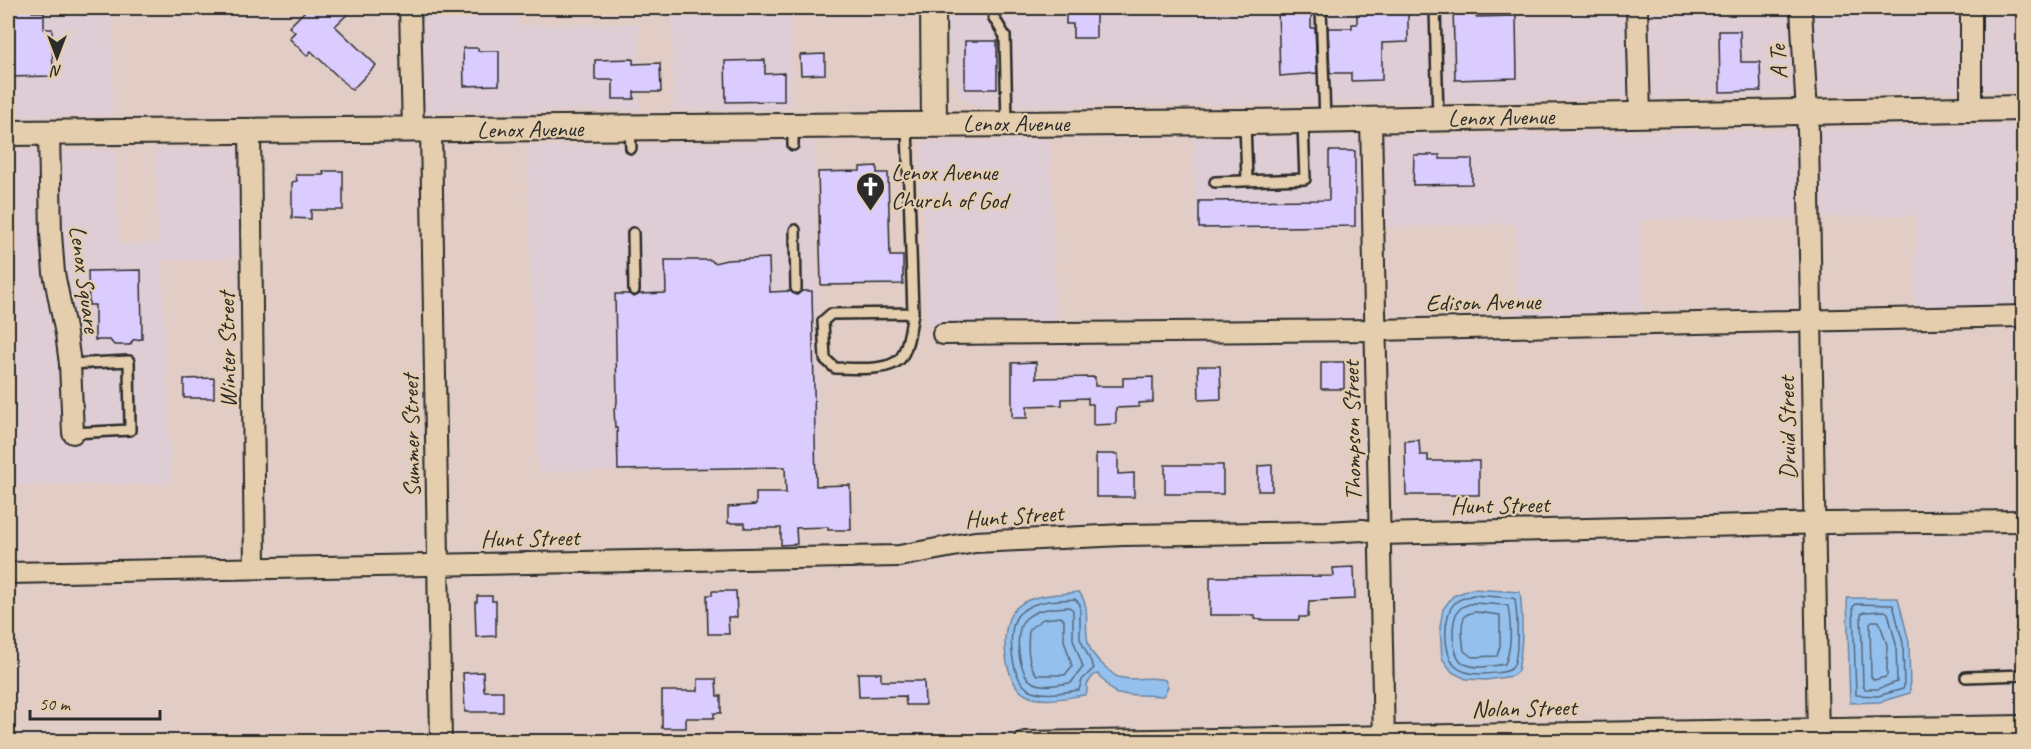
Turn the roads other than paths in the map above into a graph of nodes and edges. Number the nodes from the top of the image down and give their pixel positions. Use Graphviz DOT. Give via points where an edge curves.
graph roads {
  1 [pos="410,8"];
  2 [pos="933,8"];
  3 [pos="994,8"];
  4 [pos="1322,8"];
  5 [pos="1435,8"];
  6 [pos="1637,8"];
  7 [pos="1801,8"];
  8 [pos="1971,8"];
  9 [pos="2024,108"];
  10 [pos="1971,109"];
  11 [pos="1807,113"];
  12 [pos="1640,115"];
  13 [pos="1438,118"];
  14 [pos="1314,120"];
  15 [pos="1371,120"];
  16 [pos="1245,122"];
  17 [pos="1006,123"];
  18 [pos="907,124"];
  19 [pos="934,124"];
  20 [pos="422,130"];
  21 [pos="250,131"];
  22 [pos="50,132"];
  23 [pos="8,133"];
  24 [pos="1247,180"];
  25 [pos="1215,182"];
  26 [pos="795,230"];
  27 [pos="633,233"];
  28 [pos="796,288"];
  29 [pos="634,290"];
  30 [pos="913,313"];
  31 [pos="2024,316"];
  32 [pos="1810,320"];
  33 [pos="1376,330"];
  34 [pos="943,334"];
  35 [pos="70,364"];
  36 [pos="73,433"];
  37 [pos="2024,521"];
  38 [pos="1814,524"];
  39 [pos="1380,534"];
  40 [pos="439,566"];
  41 [pos="255,568"];
  42 [pos="8,573"];
  43 [pos="2024,675"];
  44 [pos="1966,677"];
  45 [pos="2024,726"];
  46 [pos="1818,735"];
  47 [pos="1384,738"];
  48 [pos="441,741"];
  49 [pos="1025,741"];
  1 -- 20 [label="street, Summer Street"];
  2 -- 19 [label="street"];
  3 -- 17 [label="lane" via="994,18 1005,36"];
  4 -- 14 [label="lane"];
  5 -- 13 [label="lane"];
  6 -- 12 [label="street"];
  7 -- 11 [label="street, A Te"];
  8 -- 10 [label="street"];
  9 -- 10 [label="street, Lenox Avenue"];
  10 -- 11 [label="street, Lenox Avenue"];
  11 -- 12 [label="street, Lenox Avenue"];
  11 -- 32 [label="street, Druid Street"];
  12 -- 13 [label="street, Lenox Avenue"];
  13 -- 15 [label="street, Lenox Avenue"];
  14 -- 15 [label="street, Lenox Avenue"];
  14 -- 16 [label="street, Lenox Avenue"];
  14 -- 24 [label="lane" via="1305,179"];
  15 -- 33 [label="street, Thompson Street"];
  16 -- 17 [label="street, Lenox Avenue"];
  16 -- 24 [label="lane"];
  17 -- 19 [label="street, Lenox Avenue"];
  18 -- 19 [label="street, Lenox Avenue"];
  18 -- 20 [label="street, Lenox Avenue" via="793,135 631,138"];
  18 -- 30 [label="lane"];
  20 -- 21 [label="street, Lenox Avenue"];
  20 -- 40 [label="street, Summer Street"];
  21 -- 22 [label="street, Lenox Avenue"];
  21 -- 41 [label="street, Winter Street"];
  22 -- 23 [label="street, Lenox Avenue"];
  22 -- 35 [label="street, Lenox Square" via="54,273"];
  24 -- 25 [label="lane"];
  26 -- 28 [label="lane"];
  27 -- 29 [label="lane"];
  30 -- 30 [label="lane" via="902,357 889,367 835,368 825,359 823,321 831,314"];
  31 -- 32 [label="street, Edison Avenue"];
  32 -- 33 [label="street, Edison Avenue"];
  32 -- 38 [label="street, Druid Street"];
  33 -- 34 [label="street, Edison Avenue"];
  33 -- 39 [label="street, Thompson Street"];
  35 -- 36 [label="street, Lenox Square"];
  35 -- 36 [label="lane" via="129,362 130,430"];
  37 -- 38 [label="street, Hunt Street"];
  38 -- 39 [label="street, Hunt Street"];
  38 -- 46 [label="street, Druid Street"];
  39 -- 40 [label="street, Hunt Street" via="1364,530 1124,535 975,542 899,556"];
  39 -- 47 [label="street, Thompson Street"];
  40 -- 41 [label="street, Hunt Street"];
  40 -- 48 [label="street, Summer Street"];
  41 -- 42 [label="street, Hunt Street"];
  43 -- 44 [label="lane"];
  45 -- 46 [label="street, Nolan Street"];
  46 -- 47 [label="street, Nolan Street"];
  47 -- 49 [label="street, Nolan Street"];
}
